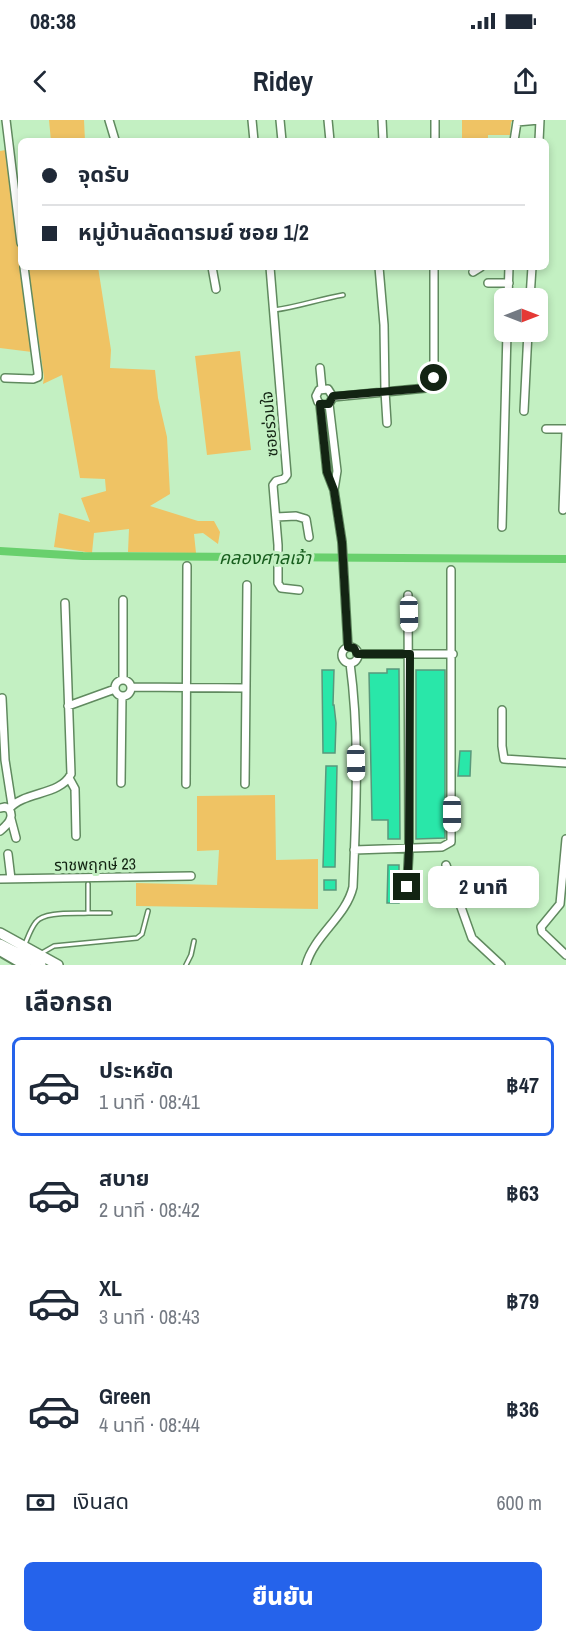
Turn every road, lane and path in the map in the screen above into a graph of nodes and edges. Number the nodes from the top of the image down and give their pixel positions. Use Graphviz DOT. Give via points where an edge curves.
graph roads {
  1 [pos="6,120"];
  2 [pos="108,120"];
  3 [pos="252,120"];
  4 [pos="280,120"];
  5 [pos="328,120"];
  6 [pos="382,120"];
  7 [pos="435,120"];
  8 [pos="540,120"];
  9 [pos="114,138"];
  10 [pos="255,138"];
  11 [pos="282,138"];
  12 [pos="330,138"];
  13 [pos="383,138"];
  14 [pos="435,138"];
  15 [pos="514,138"];
  16 [pos="539,138"];
  17 [pos="18,218"];
  18 [pos="24,270"];
  19 [pos="213,270"];
  20 [pos="270,270"];
  21 [pos="379,270"];
  22 [pos="434,270"];
  23 [pos="476,270"];
  24 [pos="508,270"];
  25 [pos="532,270"];
  26 [pos="473,272"];
  27 [pos="488,283"];
  28 [pos="509,283"];
  29 [pos="509,288"];
  30 [pos="531,288"];
  31 [pos="216,289"];
  32 [pos="343,296"];
  33 [pos="274,310"];
  34 [pos="507,342"];
  35 [pos="527,342"];
  36 [pos="320,368"];
  37 [pos="4,378"];
  38 [pos="322,389"];
  39 [pos="385,391"];
  40 [pos="331,400"];
  41 [pos="320,404"];
  42 [pos="524,411"];
  43 [pos="387,423"];
  44 [pos="546,429"];
  45 [pos="566,431"];
  46 [pos="334,490"];
  47 [pos="563,510"];
  48 [pos="276,517"];
  49 [pos="502,526"];
  50 [pos="309,537"];
  51 [pos="187,566"];
  52 [pos="451,570"];
  53 [pos="248,585"];
  54 [pos="300,590"];
  55 [pos="408,595"];
  56 [pos="123,600"];
  57 [pos="65,603"];
  58 [pos="348,647"];
  59 [pos="357,654"];
  60 [pos="410,654"];
  61 [pos="453,654"];
  62 [pos="350,663"];
  63 [pos="123,679"];
  64 [pos="131,687"];
  65 [pos="187,687"];
  66 [pos="246,688"];
  67 [pos="115,689"];
  68 [pos="122,696"];
  69 [pos="2,698"];
  70 [pos="68,706"];
  71 [pos="502,710"];
  72 [pos="566,763"];
  73 [pos="69,778"];
  74 [pos="121,783"];
  75 [pos="186,784"];
  76 [pos="245,784"];
  77 [pos="10,807"];
  78 [pos="0,808"];
  79 [pos="11,819"];
  80 [pos="0,831"];
  81 [pos="76,836"];
  82 [pos="16,838"];
  83 [pos="566,839"];
  84 [pos="409,849"];
  85 [pos="354,850"];
  86 [pos="8,854"];
  87 [pos="446,865"];
  88 [pos="191,876"];
  89 [pos="0,879"];
  90 [pos="11,879"];
  91 [pos="88,884"];
  92 [pos="407,887"];
  93 [pos="148,911"];
  94 [pos="88,913"];
  95 [pos="110,913"];
  96 [pos="0,933"];
  97 [pos="194,941"];
  98 [pos="0,944"];
  99 [pos="24,946"];
  100 [pos="0,950"];
  101 [pos="39,954"];
  102 [pos="565,954"];
  103 [pos="26,965"];
  104 [pos="40,965"];
  105 [pos="58,965"];
  106 [pos="186,965"];
  107 [pos="306,965"];
  108 [pos="501,965"];
  1 -- 17 [label="street"];
  2 -- 9 [label="street"];
  3 -- 10 [label="street"];
  4 -- 11 [label="street"];
  5 -- 12 [label="street"];
  6 -- 13 [label="street"];
  7 -- 14 [label="street"];
  8 -- 15 [label="street" via="517,122"];
  8 -- 16 [label="street"];
  18 -- 37 [label="street" via="38,377"];
  19 -- 31 [label="street"];
  20 -- 33 [label="street, ซอยร่วมใจ"];
  21 -- 39 [label="street"];
  22 -- 39 [label="street" via="434,378 426,388"];
  23 -- 26 [label="street"];
  24 -- 28 [label="street"];
  25 -- 30 [label="street"];
  27 -- 28 [label="street"];
  28 -- 29 [label="street"];
  32 -- 33 [label="lane"];
  33 -- 48 [label="street, ซอยร่วมใจ" via="287,475 273,485"];
  34 -- 49 [label="street"];
  35 -- 42 [label="street"];
  36 -- 38 [label="street"];
  38 -- 40 [label="street" via="328,389"];
  38 -- 41 [label="street" via="316,396"];
  39 -- 40 [label="street"];
  39 -- 43 [label="street"];
  40 -- 41 [label="street"];
  40 -- 46 [label="street" via="337,471"];
  41 -- 46 [label="street" via="327,472"];
  44 -- 45 [label="street"];
  45 -- 47 [label="street"];
  46 -- 58 [label="street" via="342,542"];
  48 -- 50 [label="street" via="306,519"];
  48 -- 54 [label="street, ซอยร่วมใจ" via="279,586"];
  51 -- 65 [label="street"];
  52 -- 61 [label="street"];
  53 -- 66 [label="street"];
  55 -- 60 [label="street"];
  56 -- 63 [label="street"];
  57 -- 70 [label="street"];
  58 -- 59 [label="street"];
  58 -- 62 [label="street" via="342,654 344,661"];
  59 -- 60 [label="street"];
  59 -- 62 [label="street"];
  60 -- 61 [label="street"];
  60 -- 84 [label="street"];
  61 -- 84 [label="street" via="451,842 446,847"];
  62 -- 85 [label="street" via="355,730"];
  63 -- 64 [label="street"];
  63 -- 67 [label="street"];
  64 -- 65 [label="street"];
  64 -- 68 [label="street" via="129,694"];
  65 -- 66 [label="street"];
  65 -- 75 [label="street"];
  66 -- 76 [label="street"];
  67 -- 68 [label="street"];
  67 -- 70 [label="street"];
  68 -- 74 [label="street"];
  69 -- 77 [label="street"];
  70 -- 73 [label="street" via="72,766"];
  71 -- 72 [label="street" via="504,759"];
  73 -- 77 [label="street"];
  73 -- 81 [label="street" via="75,789"];
  77 -- 78 [label="street"];
  77 -- 79 [label="street"];
  79 -- 80 [label="street"];
  79 -- 82 [label="street"];
  83 -- 102 [label="street" via="560,904 541,927"];
  84 -- 85 [label="street"];
  84 -- 92 [label="street"];
  85 -- 107 [label="street" via="351,895"];
  86 -- 90 [label="street"];
  87 -- 108 [label="street" via="472,938"];
  88 -- 90 [label="street, ราชพฤกษ์ 23"];
  89 -- 90 [label="street, ราชพฤกษ์ 23"];
  91 -- 94 [label="lane"];
  93 -- 101 [label="lane" via="142,934 137,938 54,946"];
  94 -- 95 [label="lane"];
  94 -- 99 [label="lane" via="40,918"];
  96 -- 99 [label="main road"];
  97 -- 106 [label="lane"];
  98 -- 104 [label="main road"];
  99 -- 101 [label="main road"];
  100 -- 103 [label="main road"];
  101 -- 105 [label="main road"];
}
